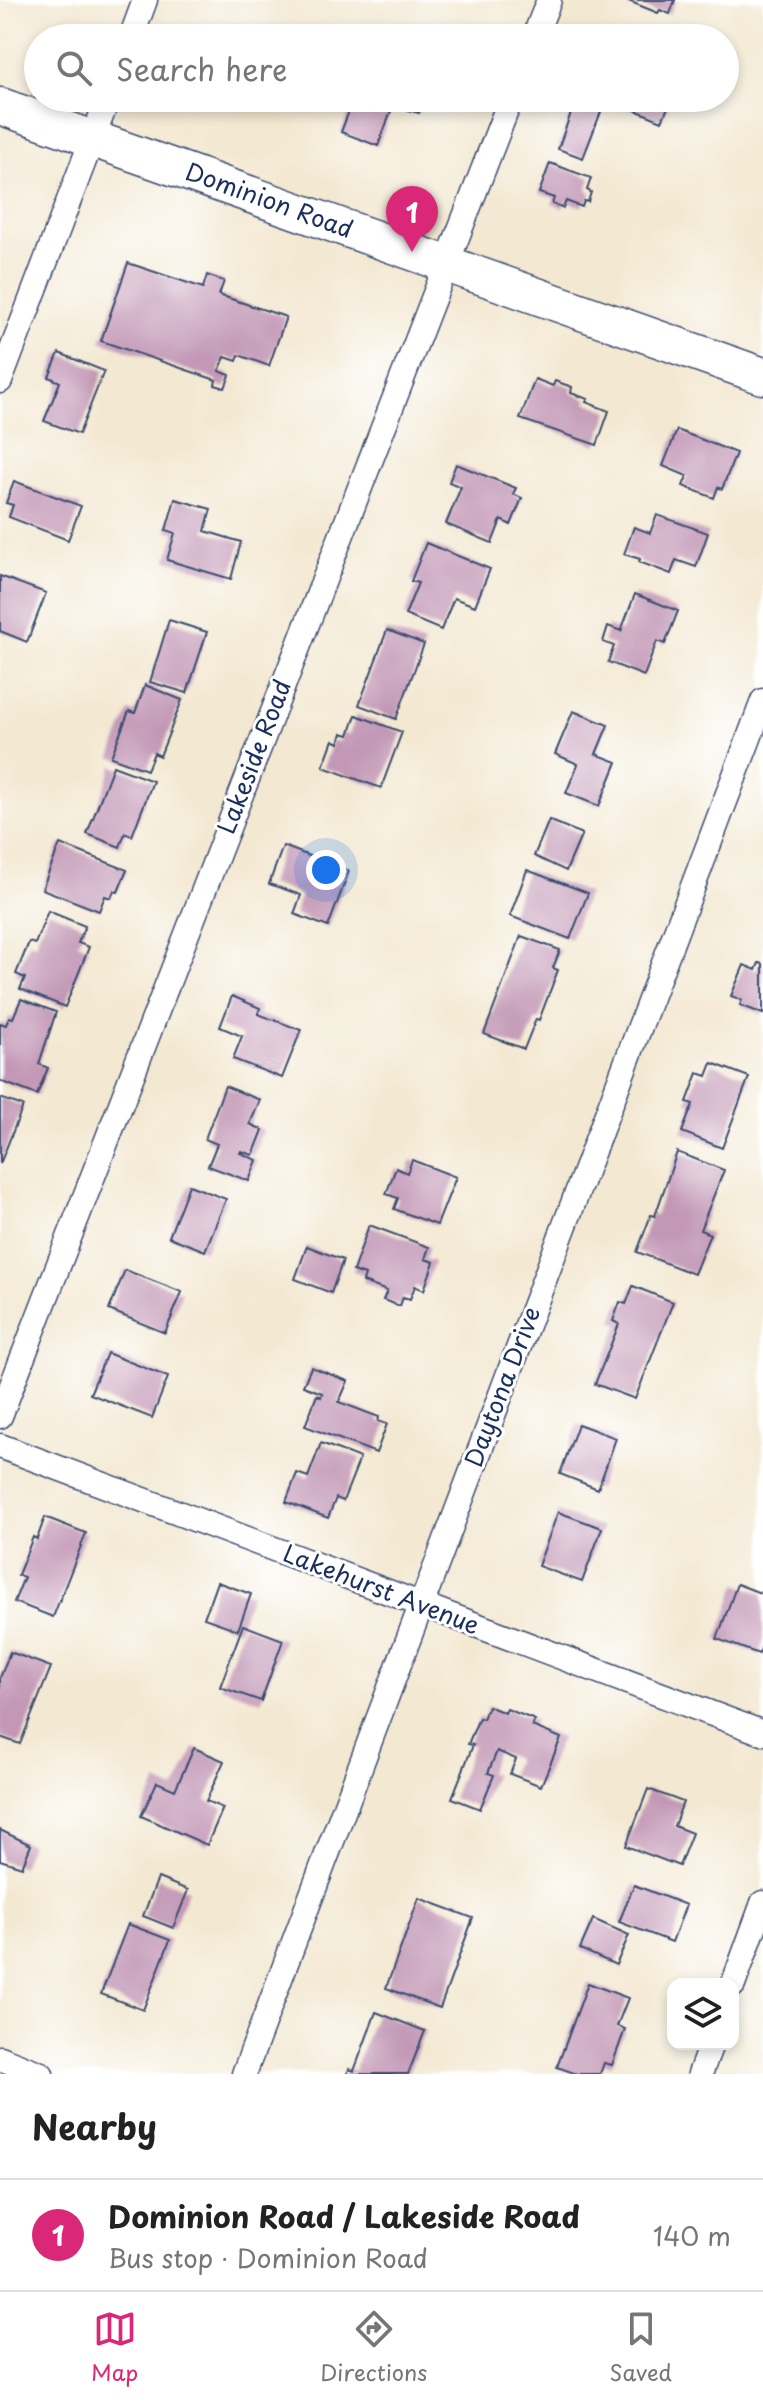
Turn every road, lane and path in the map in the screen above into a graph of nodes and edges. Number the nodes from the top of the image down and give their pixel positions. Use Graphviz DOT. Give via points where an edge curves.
graph roads {
  1 [pos="145,0"];
  2 [pos="549,0"];
  3 [pos="136,24"];
  4 [pos="540,24"];
  5 [pos="0,106"];
  6 [pos="103,112"];
  7 [pos="506,112"];
  8 [pos="93,138"];
  9 [pos="446,264"];
  10 [pos="763,376"];
  11 [pos="0,381"];
  12 [pos="763,701"];
  13 [pos="0,1416"];
  14 [pos="0,1446"];
  15 [pos="420,1605"];
  16 [pos="763,1733"];
  17 [pos="763,1903"];
  18 [pos="736,1978"];
  19 [pos="709,2050"];
  20 [pos="0,2058"];
  21 [pos="41,2074"];
  22 [pos="244,2074"];
  23 [pos="700,2074"];
  1 -- 3 [label="street"];
  2 -- 4 [label="street"];
  5 -- 8 [label="main road, Dominion Road"];
  6 -- 8 [label="street"];
  7 -- 9 [label="street, Lakeside Road"];
  8 -- 9 [label="main road, Dominion Road"];
  8 -- 11 [label="street"];
  9 -- 10 [label="main road, Dominion Road"];
  9 -- 13 [label="street, Lakeside Road"];
  12 -- 15 [label="street, Daytona Drive"];
  14 -- 15 [label="street, Lakehurst Avenue"];
  15 -- 16 [label="street, Lakehurst Avenue"];
  15 -- 22 [label="street, Daytona Drive"];
  17 -- 18 [label="street"];
  19 -- 23 [label="street"];
  20 -- 21 [label="street"];
}
